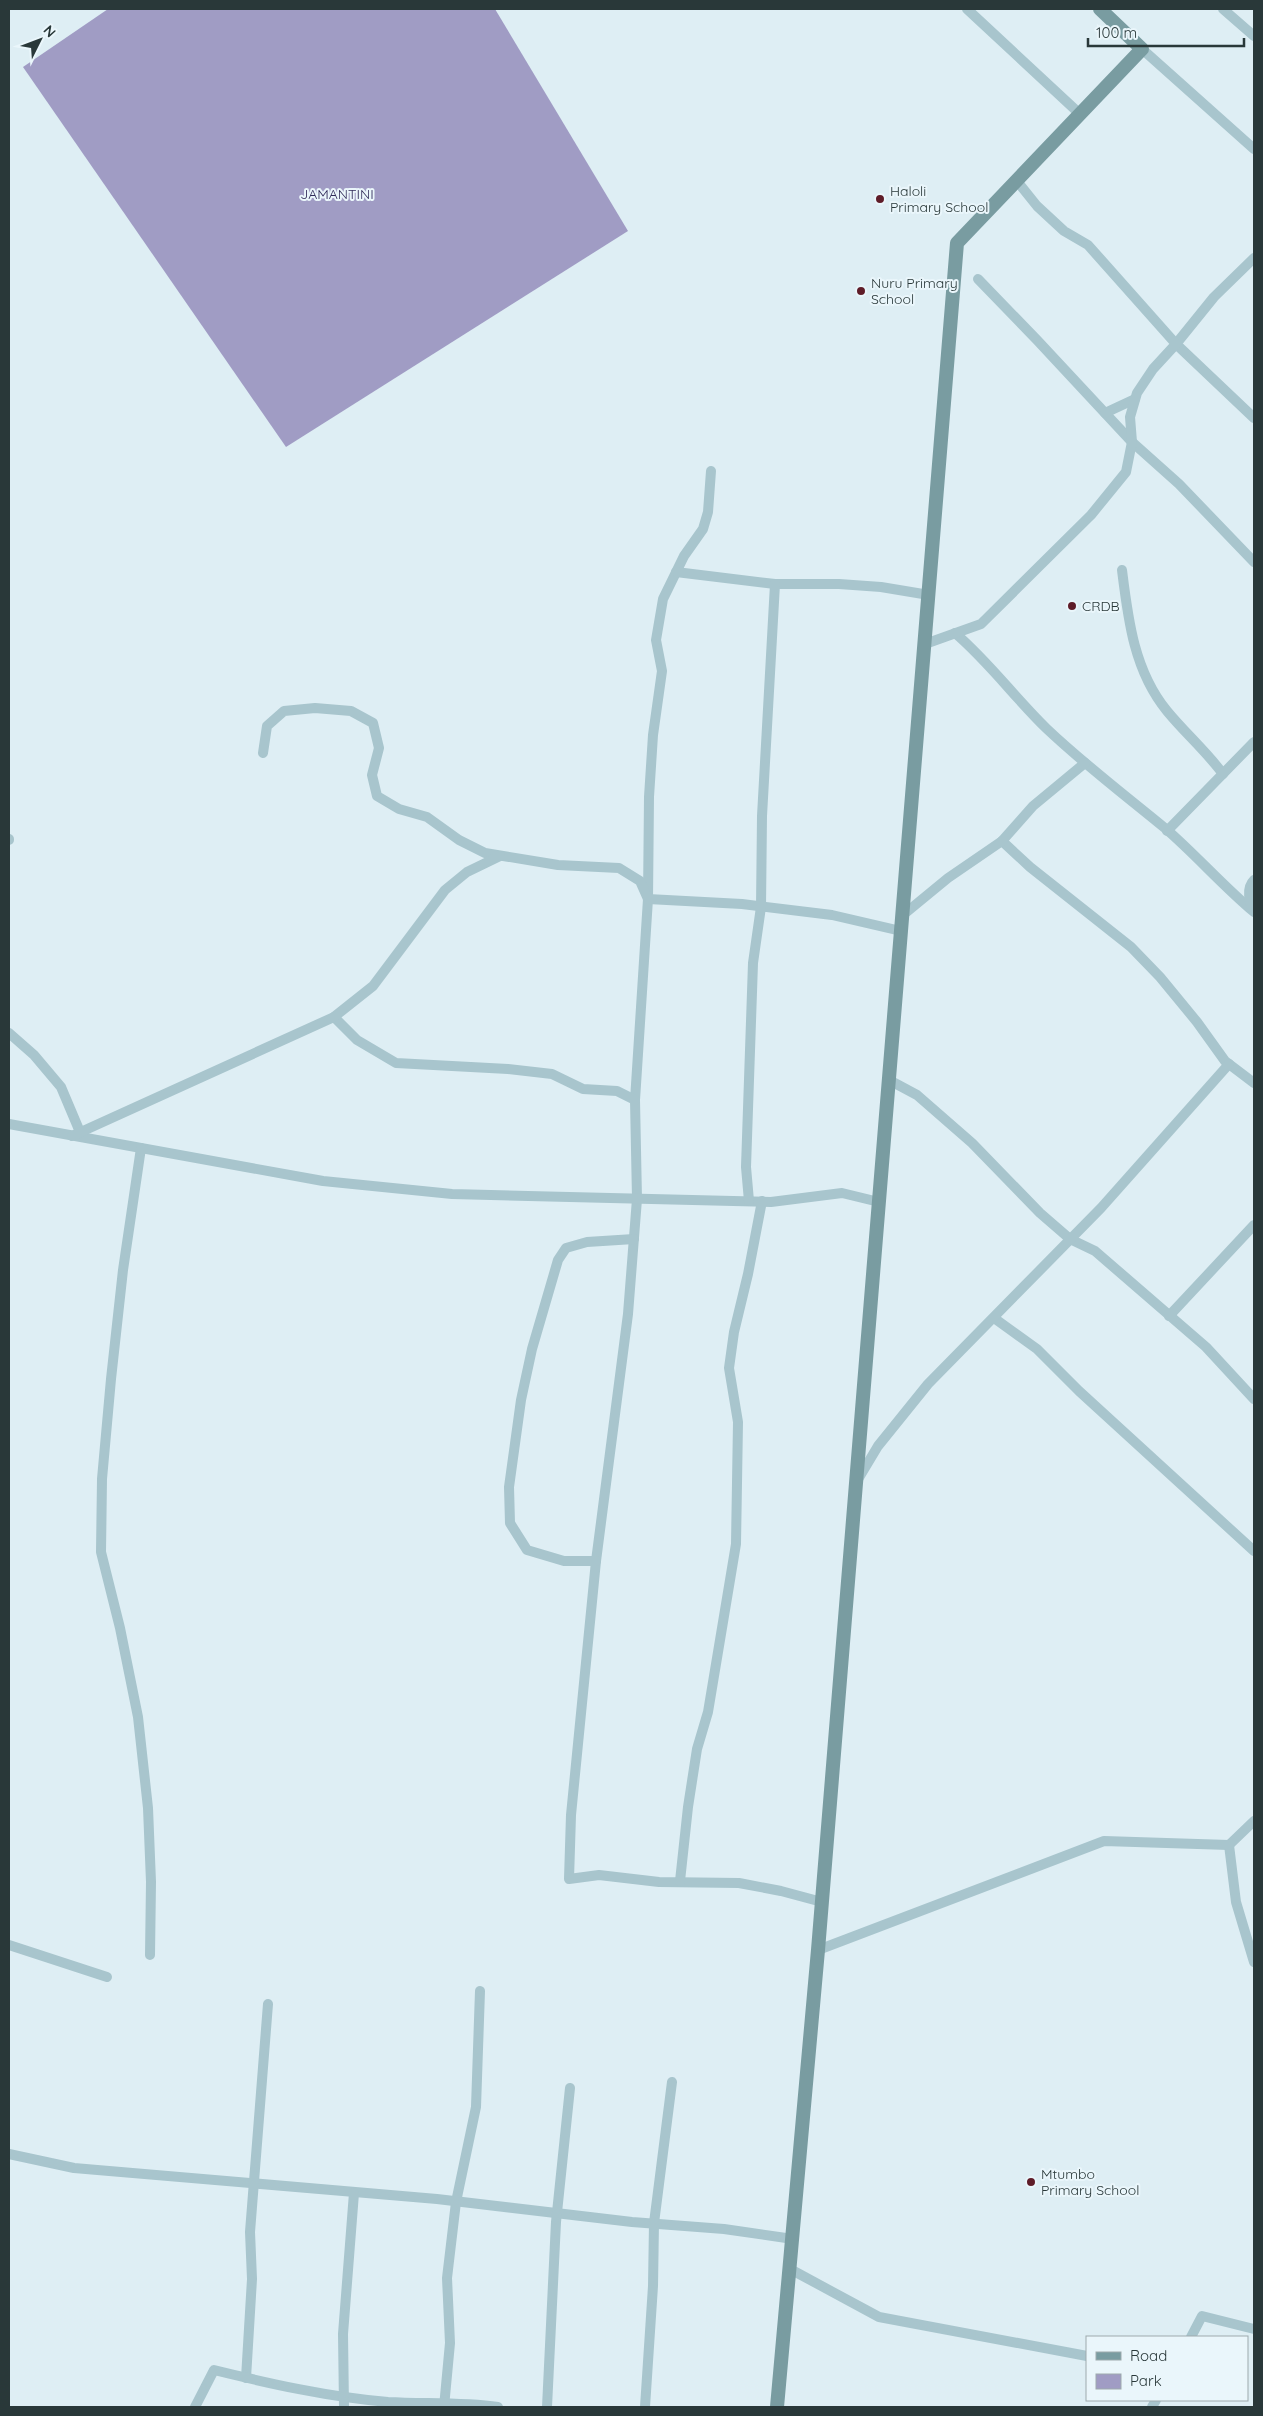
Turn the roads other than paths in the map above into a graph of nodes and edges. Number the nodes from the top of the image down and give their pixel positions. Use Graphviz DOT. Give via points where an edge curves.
graph roads {
  1 [pos="967,9"];
  2 [pos="1100,9"];
  3 [pos="1223,9"];
  4 [pos="1254,36"];
  5 [pos="1142,49"];
  6 [pos="1080,115"];
  7 [pos="1254,149"];
  8 [pos="1017,181"];
  9 [pos="1254,258"];
  10 [pos="978,280"];
  11 [pos="1176,344"];
  12 [pos="1135,399"];
  13 [pos="1106,413"];
  14 [pos="1254,418"];
  15 [pos="1132,442"];
  16 [pos="712,471"];
  17 [pos="1254,562"];
  18 [pos="1122,570"];
  19 [pos="676,572"];
  20 [pos="775,584"];
  21 [pos="929,595"];
  22 [pos="955,633"];
  23 [pos="925,644"];
  24 [pos="1254,742"];
  25 [pos="263,753"];
  26 [pos="1085,763"];
  27 [pos="1223,774"];
  28 [pos="1168,831"];
  29 [pos="1002,840"];
  30 [pos="500,856"];
  31 [pos="1254,880"];
  32 [pos="648,899"];
  33 [pos="761,907"];
  34 [pos="1254,912"];
  35 [pos="903,915"];
  36 [pos="901,931"];
  37 [pos="334,1017"];
  38 [pos="9,1034"];
  39 [pos="1229,1064"];
  40 [pos="889,1080"];
  41 [pos="1254,1084"];
  42 [pos="635,1100"];
  43 [pos="9,1124"];
  44 [pos="76,1134"];
  45 [pos="141,1148"];
  46 [pos="637,1199"];
  47 [pos="749,1201"];
  48 [pos="762,1201"];
  49 [pos="879,1202"];
  50 [pos="1252,1231"];
  51 [pos="634,1238"];
  52 [pos="1070,1240"];
  53 [pos="1169,1316"];
  54 [pos="994,1318"];
  55 [pos="1254,1399"];
  56 [pos="856,1481"];
  57 [pos="1254,1552"];
  58 [pos="596,1561"];
  59 [pos="1254,1821"];
  60 [pos="1229,1845"];
  61 [pos="680,1882"];
  62 [pos="822,1902"];
  63 [pos="9,1945"];
  64 [pos="818,1950"];
  65 [pos="150,1955"];
  66 [pos="1254,1962"];
  67 [pos="107,1977"];
  68 [pos="480,1991"];
  69 [pos="268,2004"];
  70 [pos="672,2082"];
  71 [pos="570,2088"];
  72 [pos="9,2154"];
  73 [pos="254,2184"];
  74 [pos="354,2193"];
  75 [pos="456,2202"];
  76 [pos="557,2212"];
  77 [pos="654,2224"];
  78 [pos="792,2239"];
  79 [pos="790,2269"];
  80 [pos="1254,2330"];
  81 [pos="1191,2336"];
  82 [pos="1086,2356"];
  83 [pos="246,2378"];
  84 [pos="345,2396"];
  85 [pos="444,2405"];
  86 [pos="195,2407"];
  87 [pos="344,2407"];
  88 [pos="498,2407"];
  89 [pos="547,2407"];
  90 [pos="645,2407"];
  91 [pos="777,2407"];
  1 -- 6 [label="street"];
  2 -- 5 [label="street"];
  3 -- 4 [label="street"];
  5 -- 6 [label="street"];
  5 -- 7 [label="street"];
  6 -- 8 [label="street"];
  8 -- 11 [label="street" via="1037,206 1064,231 1088,245"];
  8 -- 21 [label="street" via="957,244"];
  9 -- 11 [label="street" via="1214,297"];
  10 -- 13 [label="street"];
  11 -- 12 [label="street" via="1153,369"];
  11 -- 14 [label="street"];
  12 -- 13 [label="street"];
  12 -- 15 [label="street" via="1130,417"];
  13 -- 15 [label="street"];
  15 -- 17 [label="street" via="1179,484"];
  15 -- 22 [label="street" via="1126,472 1091,515 982,624"];
  16 -- 19 [label="street" via="703,529"];
  18 -- 27 [label="street" via="1130,632 1144,674 1166,709"];
  19 -- 20 [label="street"];
  19 -- 32 [label="street" via="663,599 656,640 662,671 649,797"];
  20 -- 21 [label="street" via="872,586"];
  20 -- 33 [label="street" via="762,816"];
  21 -- 23 [label="street"];
  22 -- 23 [label="street"];
  22 -- 26 [label="street" via="979,653 1003,683"];
  23 -- 35 [label="street"];
  24 -- 27 [label="street"];
  25 -- 30 [label="street" via="267,726 284,711 315,708 351,711 373,723 379,748 372,775 377,796 399,809 428,817 485,853"];
  26 -- 28 [label="street"];
  26 -- 29 [label="street" via="1033,806"];
  27 -- 28 [label="street"];
  28 -- 34 [label="street"];
  29 -- 35 [label="street"];
  29 -- 39 [label="street" via="1030,867 1131,947 1167,984"];
  30 -- 32 [label="street" via="558,865 619,868 640,881"];
  30 -- 37 [label="street" via="467,872 445,890 374,986"];
  31 -- 34 [label="street" via="1249,902"];
  32 -- 33 [label="street"];
  32 -- 42 [label="street"];
  33 -- 36 [label="street" via="832,915"];
  33 -- 47 [label="street" via="753,964 746,1167"];
  35 -- 36 [label="street"];
  36 -- 40 [label="street"];
  37 -- 42 [label="street" via="357,1040 396,1063 552,1074 584,1090 617,1091"];
  37 -- 44 [label="street"];
  38 -- 44 [label="street" via="34,1055 61,1088"];
  39 -- 41 [label="street"];
  39 -- 52 [label="street"];
  40 -- 49 [label="street"];
  40 -- 52 [label="street" via="917,1095 972,1143"];
  42 -- 46 [label="street"];
  43 -- 44 [label="street"];
  44 -- 45 [label="street"];
  45 -- 46 [label="street" via="323,1181 452,1194"];
  45 -- 65 [label="street" via="111,1379 102,1479 101,1552 138,1717 148,1808"];
  46 -- 47 [label="street"];
  46 -- 51 [label="street"];
  47 -- 48 [label="street"];
  48 -- 49 [label="street" via="842,1193"];
  48 -- 61 [label="street" via="729,1368 738,1422 736,1544 708,1712 688,1807"];
  49 -- 56 [label="street"];
  50 -- 53 [label="street"];
  51 -- 58 [label="street" via="628,1314"];
  51 -- 58 [label="street" via="587,1242 566,1248 558,1260 532,1348 509,1487 510,1523 527,1550 564,1561"];
  52 -- 53 [label="street" via="1095,1251"];
  52 -- 54 [label="street"];
  53 -- 55 [label="street" via="1206,1347"];
  54 -- 56 [label="street" via="928,1384 878,1446"];
  54 -- 57 [label="street" via="1037,1348 1079,1391"];
  56 -- 62 [label="street"];
  58 -- 61 [label="street" via="571,1815 569,1879 599,1875"];
  59 -- 60 [label="street"];
  60 -- 64 [label="street" via="1104,1841"];
  60 -- 66 [label="street" via="1236,1902"];
  61 -- 62 [label="street" via="738,1883"];
  62 -- 64 [label="street"];
  63 -- 67 [label="street"];
  64 -- 78 [label="street"];
  68 -- 75 [label="street" via="476,2106"];
  69 -- 73 [label="street"];
  70 -- 77 [label="street"];
  71 -- 76 [label="street"];
  72 -- 73 [label="street" via="74,2168"];
  73 -- 74 [label="street"];
  73 -- 83 [label="street"];
  74 -- 75 [label="street"];
  74 -- 84 [label="street" via="343,2334"];
  75 -- 76 [label="street"];
  75 -- 85 [label="street" via="447,2278 450,2343"];
  76 -- 77 [label="street"];
  76 -- 89 [label="street"];
  77 -- 78 [label="street" via="724,2228"];
  77 -- 90 [label="street"];
  78 -- 79 [label="street"];
  79 -- 82 [label="street" via="879,2317"];
  79 -- 91 [label="street"];
  80 -- 81 [label="street" via="1202,2316"];
  83 -- 84 [label="street"];
  83 -- 86 [label="street" via="214,2370"];
  84 -- 85 [label="street"];
  84 -- 87 [label="street"];
  85 -- 88 [label="street"];
}
